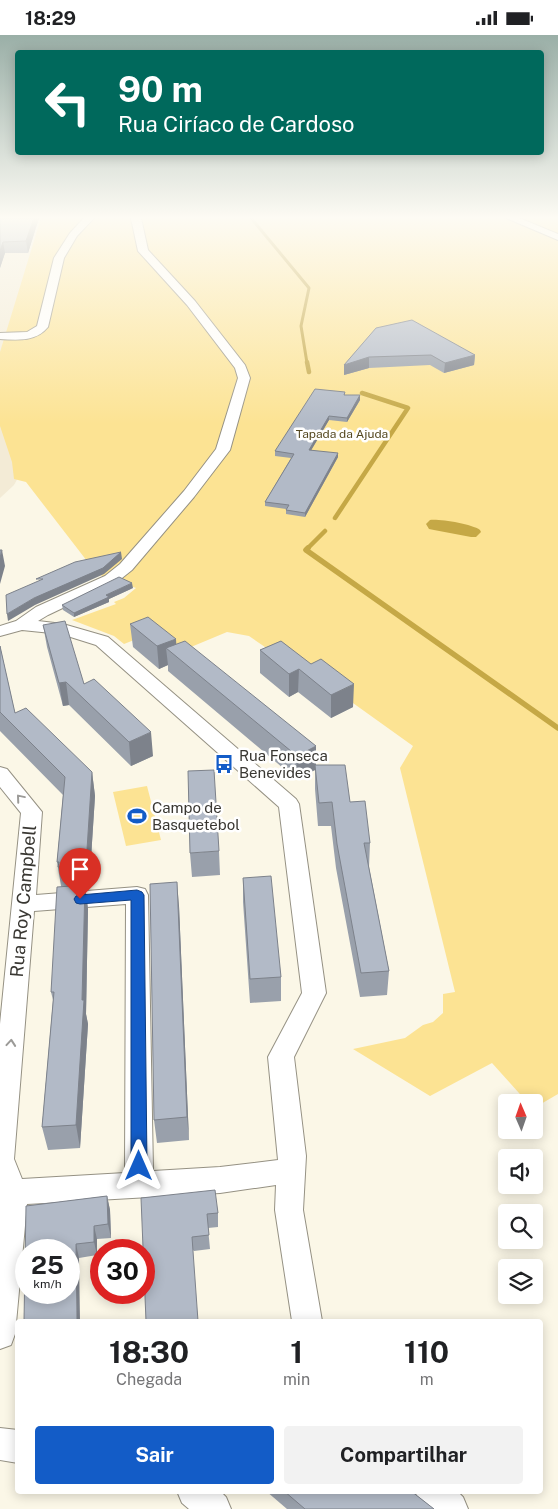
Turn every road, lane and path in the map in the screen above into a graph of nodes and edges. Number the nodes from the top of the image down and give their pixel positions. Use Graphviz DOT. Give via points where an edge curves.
graph roads {
  1 [pos="53,287"];
  2 [pos="176,287"];
  3 [pos="0,336"];
  4 [pos="22,625"];
  5 [pos="0,631"];
  6 [pos="0,774"];
  7 [pos="23,904"];
  8 [pos="292,1171"];
  9 [pos="139,1185"];
  10 [pos="7,1194"];
  11 [pos="306,1319"];
  12 [pos="0,1334"];
  13 [pos="0,1444"];
  14 [pos="15,1446"];
  15 [pos="197,1494"];
  16 [pos="435,1494"];
  17 [pos="214,1509"];
  18 [pos="451,1509"];
  1 -- 3 [label="street" via="39,331"];
  2 -- 4 [label="street" via="241,368 244,378 223,450 131,562 111,579 42,611"];
  4 -- 5 [label="street"];
  4 -- 8 [label="street" via="63,629 102,641 289,804 314,993 281,1057"];
  7 -- 6 [label="street, Rua Roy Campbell, one-way" via="32,812"];
  7 -- 9 [label="street" via="137,895"];
  10 -- 7 [label="street, Rua Roy Campbell, one-way" via="0,1159"];
  8 -- 9 [label="street"];
  8 -- 11 [label="street" via="289,1210"];
  9 -- 10 [label="street"];
  10 -- 12 [label="street, Rua Roy Campbell"];
  13 -- 14 [label="street"];
  15 -- 17 [label="street"];
  16 -- 18 [label="street"];
}
